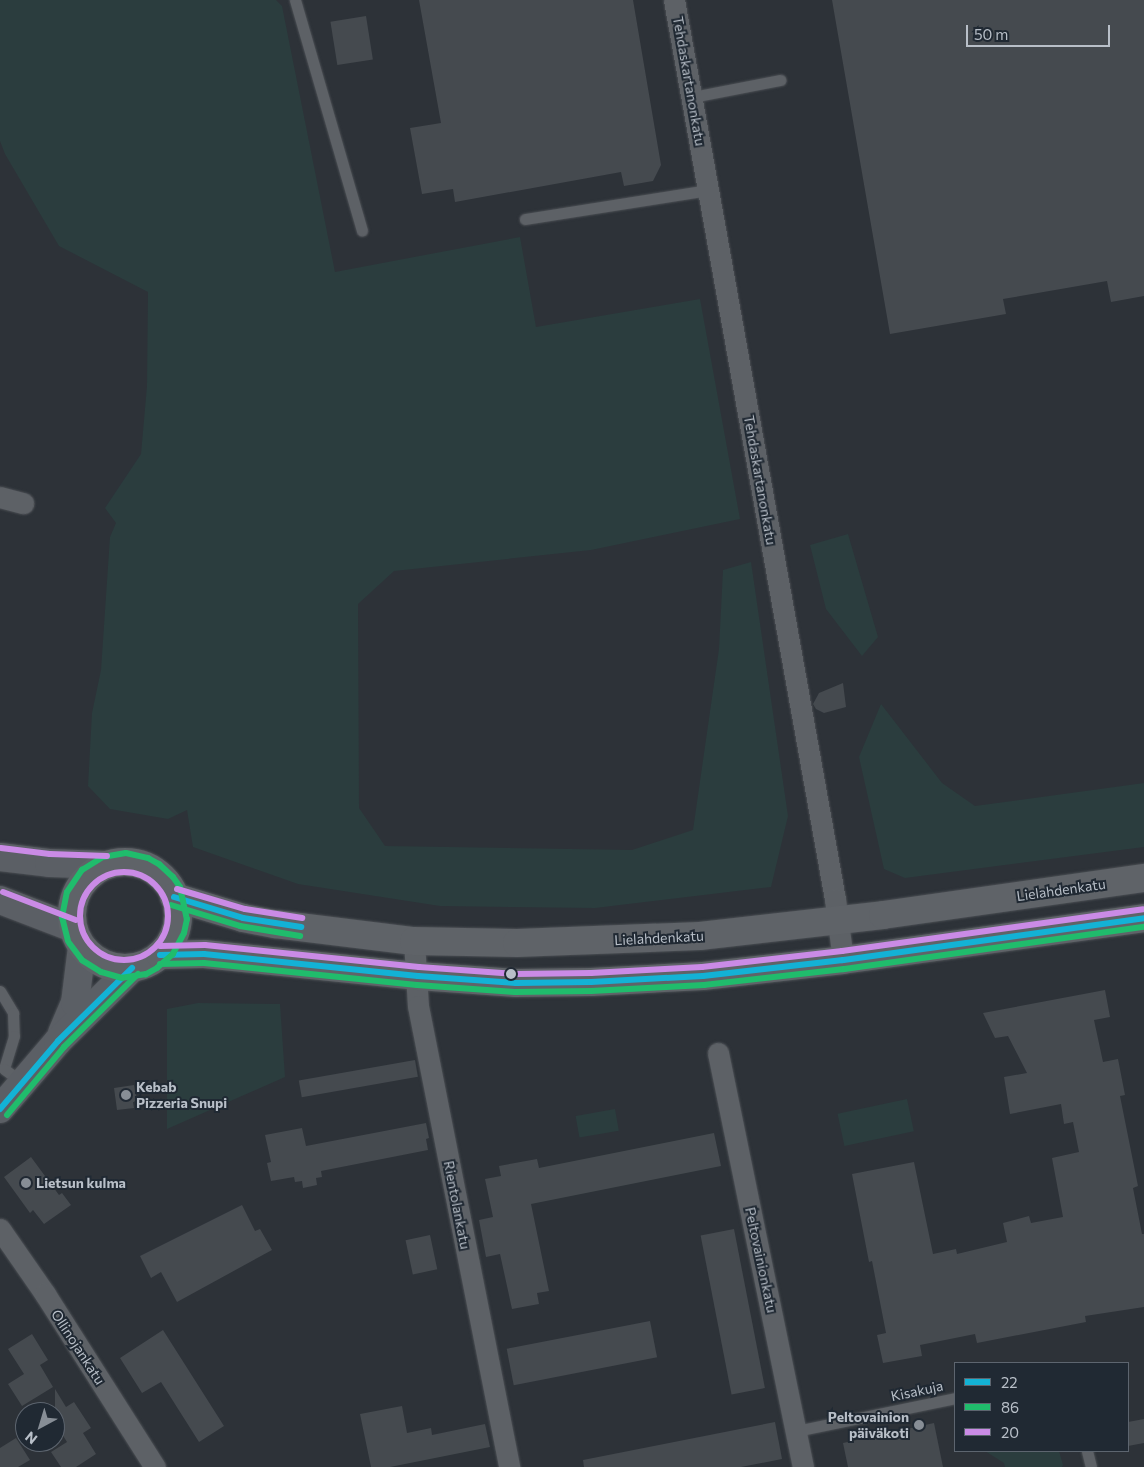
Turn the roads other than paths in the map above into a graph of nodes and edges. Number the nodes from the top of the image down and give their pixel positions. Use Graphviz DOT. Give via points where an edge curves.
graph roads {
  1 [pos="295,0"];
  2 [pos="674,0"];
  3 [pos="780,80"];
  4 [pos="692,97"];
  5 [pos="708,190"];
  6 [pos="525,219"];
  7 [pos="362,230"];
  8 [pos="0,497"];
  9 [pos="23,503"];
  10 [pos="0,857"];
  11 [pos="107,865"];
  12 [pos="1144,878"];
  13 [pos="174,897"];
  14 [pos="0,900"];
  15 [pos="1144,918"];
  16 [pos="838,920"];
  17 [pos="77,937"];
  18 [pos="414,941"];
  19 [pos="160,955"];
  20 [pos="843,960"];
  21 [pos="132,968"];
  22 [pos="418,976"];
  23 [pos="0,992"];
  24 [pos="58,1041"];
  25 [pos="718,1053"];
  26 [pos="7,1073"];
  27 [pos="0,1109"];
  28 [pos="0,1229"];
  29 [pos="954,1398"];
  30 [pos="796,1431"];
  31 [pos="1087,1452"];
  32 [pos="155,1467"];
  33 [pos="509,1467"];
  34 [pos="803,1467"];
  35 [pos="1091,1467"];
  1 -- 7 [label="lane"];
  2 -- 4 [label="street, Tehdaskartanonkatu"];
  3 -- 4 [label="lane"];
  4 -- 5 [label="street, Tehdaskartanonkatu"];
  5 -- 6 [label="lane"];
  5 -- 16 [label="street, Tehdaskartanonkatu"];
  8 -- 9 [label="street"];
  10 -- 11 [label="main road"];
  11 -- 13 [label="main road" via="126,862 145,866 161,876"];
  11 -- 17 [label="main road" via="81,885 72,905"];
  12 -- 16 [label="main road, Lielahdenkatu"];
  13 -- 18 [label="main road, Lielahdenkatu" via="275,924"];
  13 -- 19 [label="main road" via="176,930"];
  14 -- 17 [label="main road"];
  15 -- 20 [label="main road"];
  16 -- 18 [label="main road, Lielahdenkatu" via="700,936 614,941"];
  16 -- 20 [label="street, Tehdaskartanonkatu"];
  17 -- 21 [label="main road" via="96,960"];
  17 -- 24 [label="main road" via="75,1003"];
  18 -- 22 [label="street, Rientolankatu"];
  19 -- 21 [label="main road"];
  19 -- 22 [label="main road" via="204,954"];
  20 -- 22 [label="main road" via="703,976 591,982 516,983"];
  21 -- 24 [label="main road"];
  22 -- 33 [label="street, Rientolankatu" via="418,1006"];
  23 -- 26 [label="lane" via="14,1013 14,1036"];
  24 -- 26 [label="main road"];
  25 -- 30 [label="street, Peltovainionkatu"];
  26 -- 27 [label="main road"];
  28 -- 32 [label="street, Ollinojankatu"];
  29 -- 30 [label="lane, Kisakuja"];
  30 -- 34 [label="street, Peltovainionkatu"];
  31 -- 35 [label="lane"];
}
